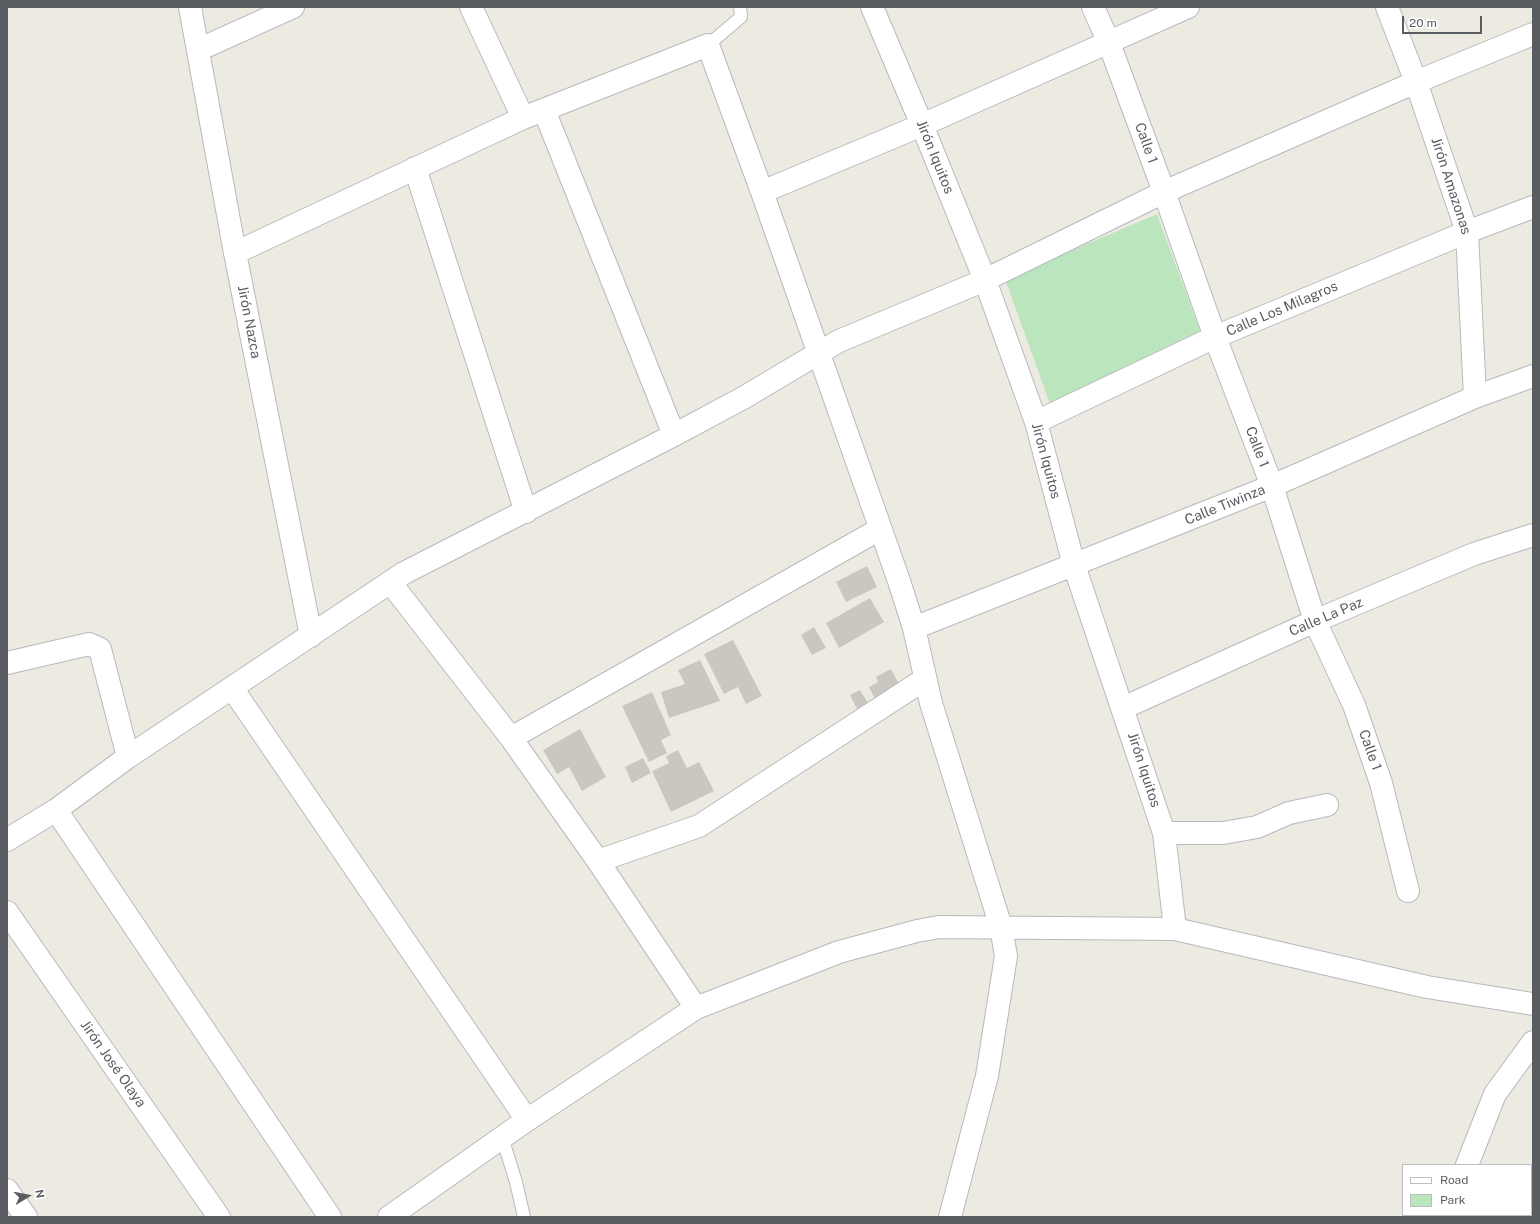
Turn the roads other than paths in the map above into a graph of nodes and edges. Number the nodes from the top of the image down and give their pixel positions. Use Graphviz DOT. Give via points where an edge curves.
graph roads {
  1 [pos="190,7"];
  2 [pos="293,7"];
  3 [pos="472,7"];
  4 [pos="740,7"];
  5 [pos="872,7"];
  6 [pos="1094,7"];
  7 [pos="1188,7"];
  8 [pos="1387,7"];
  9 [pos="1533,34"];
  10 [pos="1109,43"];
  11 [pos="708,45"];
  12 [pos="198,50"];
  13 [pos="1416,82"];
  14 [pos="544,110"];
  15 [pos="523,118"];
  16 [pos="922,125"];
  17 [pos="415,168"];
  18 [pos="762,192"];
  19 [pos="1164,192"];
  20 [pos="1533,207"];
  21 [pos="1467,232"];
  22 [pos="235,253"];
  23 [pos="985,280"];
  24 [pos="1215,337"];
  25 [pos="817,352"];
  26 [pos="1533,376"];
  27 [pos="1475,398"];
  28 [pos="1036,422"];
  29 [pos="674,435"];
  30 [pos="1272,486"];
  31 [pos="526,512"];
  32 [pos="880,530"];
  33 [pos="1533,535"];
  34 [pos="1074,565"];
  35 [pos="390,582"];
  36 [pos="1315,621"];
  37 [pos="914,628"];
  38 [pos="311,636"];
  39 [pos="7,663"];
  40 [pos="925,679"];
  41 [pos="232,688"];
  42 [pos="1123,708"];
  43 [pos="511,738"];
  44 [pos="128,757"];
  45 [pos="1327,805"];
  46 [pos="56,810"];
  47 [pos="1164,833"];
  48 [pos="7,840"];
  49 [pos="598,861"];
  50 [pos="1408,891"];
  51 [pos="7,912"];
  52 [pos="1002,927"];
  53 [pos="1175,929"];
  54 [pos="1533,1004"];
  55 [pos="696,1008"];
  56 [pos="1533,1042"];
  57 [pos="527,1120"];
  58 [pos="502,1137"];
  59 [pos="1467,1164"];
  60 [pos="7,1190"];
  61 [pos="26,1217"];
  62 [pos="219,1217"];
  63 [pos="330,1217"];
  64 [pos="389,1217"];
  65 [pos="524,1217"];
  66 [pos="950,1217"];
  1 -- 12 [label="street, Jirón Nazca"];
  2 -- 12 [label="street"];
  3 -- 15 [label="street"];
  4 -- 11 [label="lane" via="741,17"];
  5 -- 16 [label="street, Jirón Iquitos"];
  6 -- 10 [label="street, Calle 1"];
  7 -- 10 [label="street"];
  8 -- 13 [label="street, Jirón Amazonas"];
  9 -- 13 [label="street"];
  10 -- 16 [label="street"];
  10 -- 19 [label="street, Calle 1"];
  11 -- 14 [label="street"];
  11 -- 18 [label="street"];
  12 -- 22 [label="street, Jirón Nazca"];
  13 -- 19 [label="street"];
  13 -- 21 [label="street, Jirón Amazonas"];
  14 -- 15 [label="street"];
  14 -- 29 [label="street"];
  15 -- 17 [label="street"];
  16 -- 18 [label="street"];
  16 -- 23 [label="street, Jirón Iquitos"];
  17 -- 22 [label="street"];
  17 -- 31 [label="street"];
  18 -- 25 [label="street"];
  19 -- 23 [label="street"];
  19 -- 24 [label="street, Calle 1"];
  20 -- 21 [label="street, Calle Los Milagros"];
  21 -- 24 [label="street, Calle Los Milagros"];
  21 -- 27 [label="street, Jirón Amazonas"];
  22 -- 38 [label="street, Jirón Nazca"];
  23 -- 25 [label="street"];
  23 -- 28 [label="street, Jirón Iquitos"];
  24 -- 28 [label="street, Calle Los Milagros"];
  24 -- 30 [label="street, Calle 1"];
  25 -- 29 [label="street" via="743,398"];
  25 -- 32 [label="street"];
  26 -- 27 [label="street, Calle Tiwinza"];
  27 -- 30 [label="street, Calle Tiwinza"];
  28 -- 34 [label="street, Jirón Iquitos"];
  29 -- 31 [label="street"];
  30 -- 34 [label="street, Calle Tiwinza"];
  30 -- 36 [label="street, Calle 1"];
  31 -- 35 [label="street"];
  32 -- 37 [label="street"];
  32 -- 43 [label="street"];
  33 -- 36 [label="street, Calle La Paz" via="1474,554"];
  34 -- 37 [label="street, Calle Tiwinza"];
  34 -- 42 [label="street, Jirón Iquitos"];
  35 -- 38 [label="street"];
  35 -- 43 [label="street"];
  36 -- 42 [label="street, Calle La Paz"];
  36 -- 50 [label="street, Calle 1" via="1354,705 1382,783"];
  37 -- 40 [label="street"];
  38 -- 41 [label="street"];
  39 -- 44 [label="street" via="89,644 100,649"];
  40 -- 49 [label="street" via="699,826"];
  40 -- 52 [label="street"];
  41 -- 44 [label="street"];
  41 -- 57 [label="street"];
  42 -- 47 [label="street, Jirón Iquitos"];
  43 -- 49 [label="street"];
  44 -- 46 [label="street"];
  45 -- 47 [label="street" via="1289,813 1257,827 1223,833"];
  46 -- 48 [label="street"];
  46 -- 63 [label="street"];
  47 -- 53 [label="street, Jirón Iquitos"];
  49 -- 55 [label="street"];
  51 -- 62 [label="street, Jirón José Olaya"];
  52 -- 53 [label="street"];
  52 -- 55 [label="street" via="939,927 917,930 839,952"];
  52 -- 66 [label="street" via="1006,956 987,1076"];
  53 -- 54 [label="street" via="1427,987"];
  55 -- 57 [label="street"];
  56 -- 59 [label="street" via="1495,1094"];
  57 -- 58 [label="street"];
  58 -- 64 [label="street"];
  58 -- 65 [label="lane"];
  60 -- 61 [label="street"];
}
